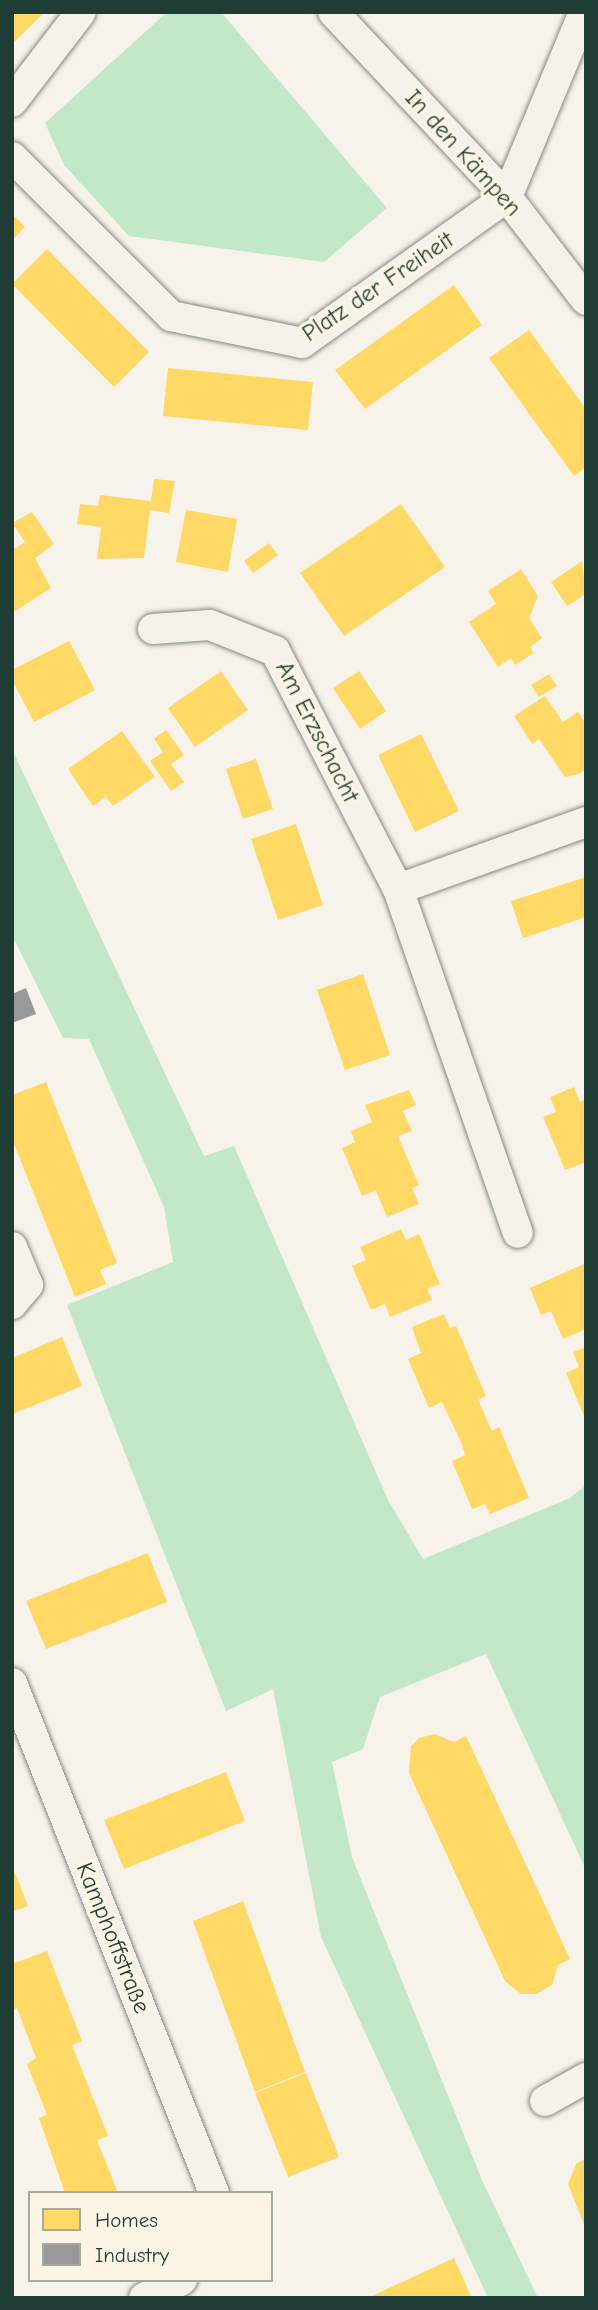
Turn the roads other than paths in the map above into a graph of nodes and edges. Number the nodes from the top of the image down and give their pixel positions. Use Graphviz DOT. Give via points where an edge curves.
graph roads {
  1 [pos="81,12"];
  2 [pos="333,12"];
  3 [pos="584,12"];
  4 [pos="12,102"];
  5 [pos="12,158"];
  6 [pos="507,197"];
  7 [pos="586,300"];
  8 [pos="153,629"];
  9 [pos="586,822"];
  10 [pos="398,889"];
  11 [pos="518,1233"];
  12 [pos="12,1247"];
  13 [pos="12,1304"];
  14 [pos="12,1683"];
  15 [pos="586,2078"];
  16 [pos="545,2101"];
  17 [pos="213,2191"];
  18 [pos="178,2282"];
  19 [pos="144,2298"];
  1 -- 4 [label="street"];
  2 -- 6 [label="street, In den Kämpen"];
  3 -- 6 [label="street"];
  5 -- 6 [label="street, Platz der Freiheit" via="171,316 302,343"];
  6 -- 7 [label="street, In den Kämpen"];
  8 -- 10 [label="street, Am Erzschacht" via="210,625 275,651"];
  9 -- 10 [label="street"];
  10 -- 11 [label="street, Am Erzschacht"];
  12 -- 13 [label="street" via="28,1285"];
  14 -- 17 [label="street, Kamphoffstraße"];
  15 -- 16 [label="street"];
  18 -- 19 [label="street"];
}
